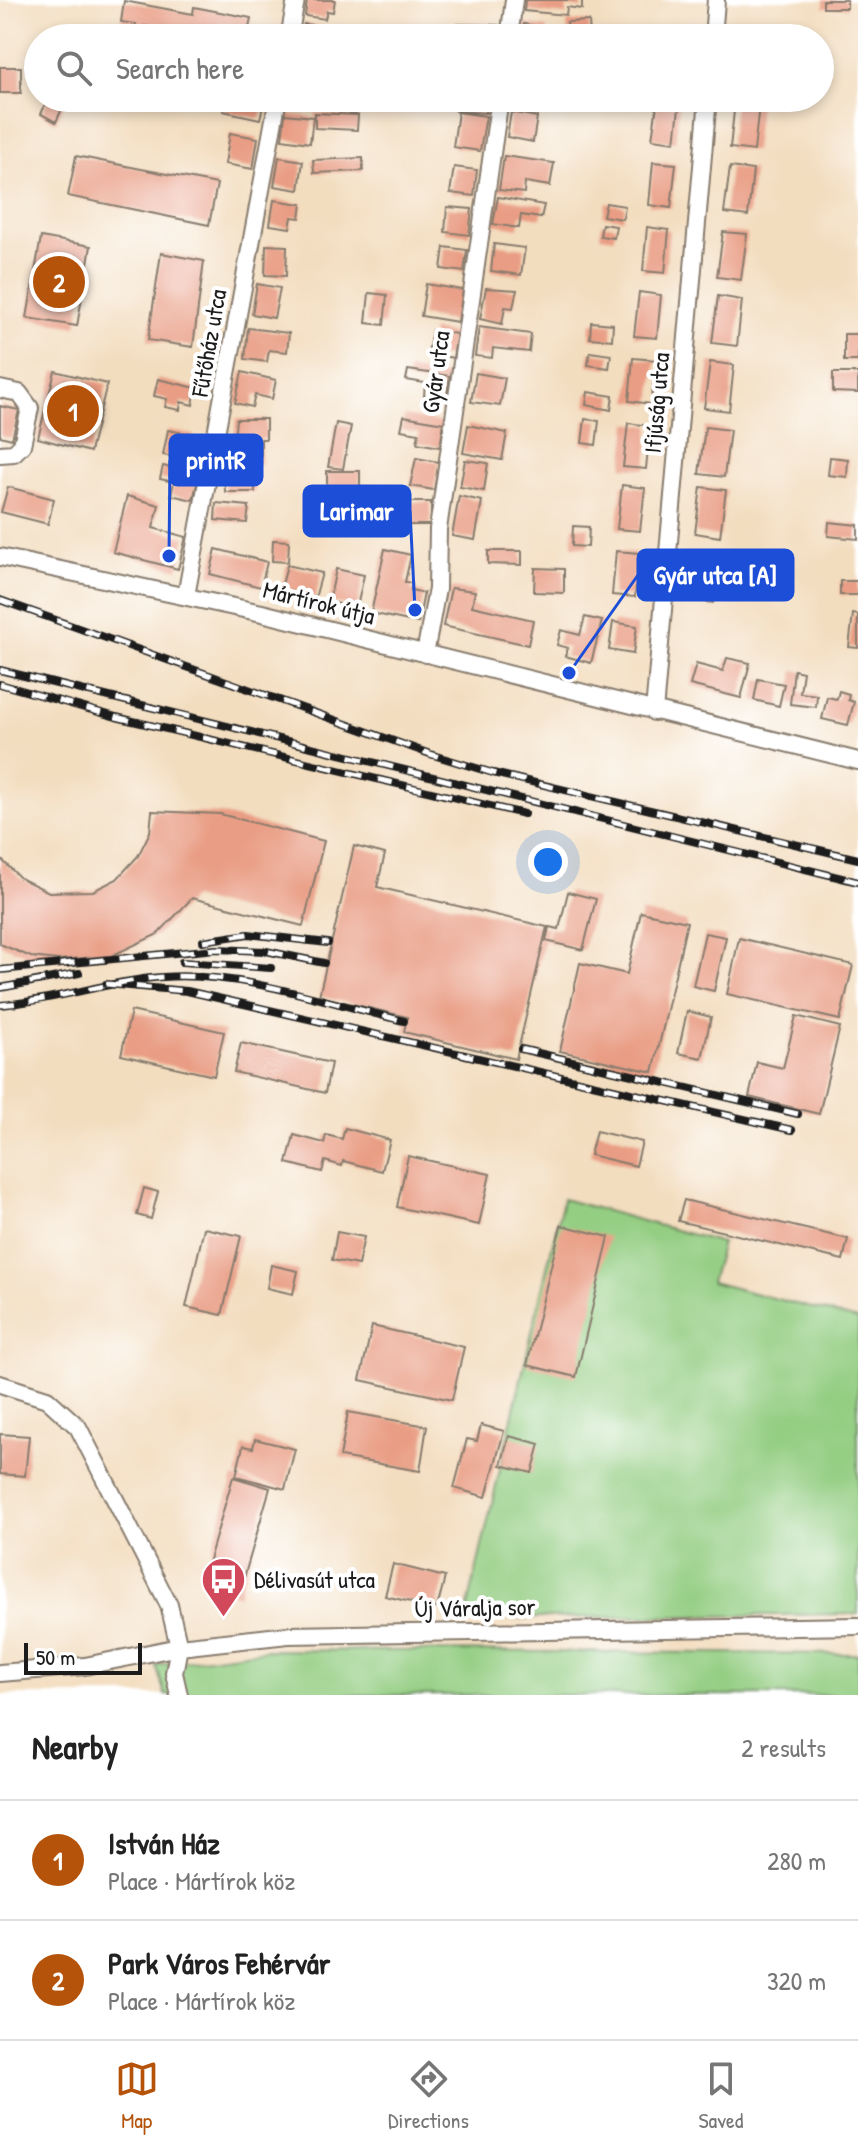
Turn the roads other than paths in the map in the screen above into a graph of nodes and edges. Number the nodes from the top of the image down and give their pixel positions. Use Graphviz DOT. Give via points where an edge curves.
graph roads {
  1 [pos="296,0"];
  2 [pos="514,0"];
  3 [pos="716,0"];
  4 [pos="292,24"];
  5 [pos="511,24"];
  6 [pos="714,24"];
  7 [pos="275,112"];
  8 [pos="498,112"];
  9 [pos="707,112"];
  10 [pos="0,389"];
  11 [pos="0,454"];
  12 [pos="0,557"];
  13 [pos="186,596"];
  14 [pos="425,654"];
  15 [pos="654,712"];
  16 [pos="858,761"];
  17 [pos="0,1384"];
  18 [pos="858,1626"];
  19 [pos="179,1647"];
  20 [pos="0,1673"];
  21 [pos="179,1695"];
  1 -- 4 [label="street"];
  2 -- 5 [label="street"];
  3 -- 6 [label="street"];
  7 -- 13 [label="street, Fűtőház utca"];
  8 -- 14 [label="street, Gyár utca"];
  9 -- 15 [label="street, Ifjúság utca"];
  10 -- 11 [label="street" via="19,393 30,408 22,445 14,453"];
  12 -- 13 [label="street, Mártírok útja"];
  13 -- 14 [label="street, Mártírok útja"];
  14 -- 15 [label="street, Mártírok útja"];
  15 -- 16 [label="street, Mártírok útja"];
  17 -- 19 [label="street" via="47,1399 78,1427 169,1605"];
  18 -- 19 [label="street, Új Váralja sor" via="288,1635"];
  19 -- 20 [label="street, Új Váralja sor" via="85,1666"];
  19 -- 21 [label="street" via="174,1673"];
}
